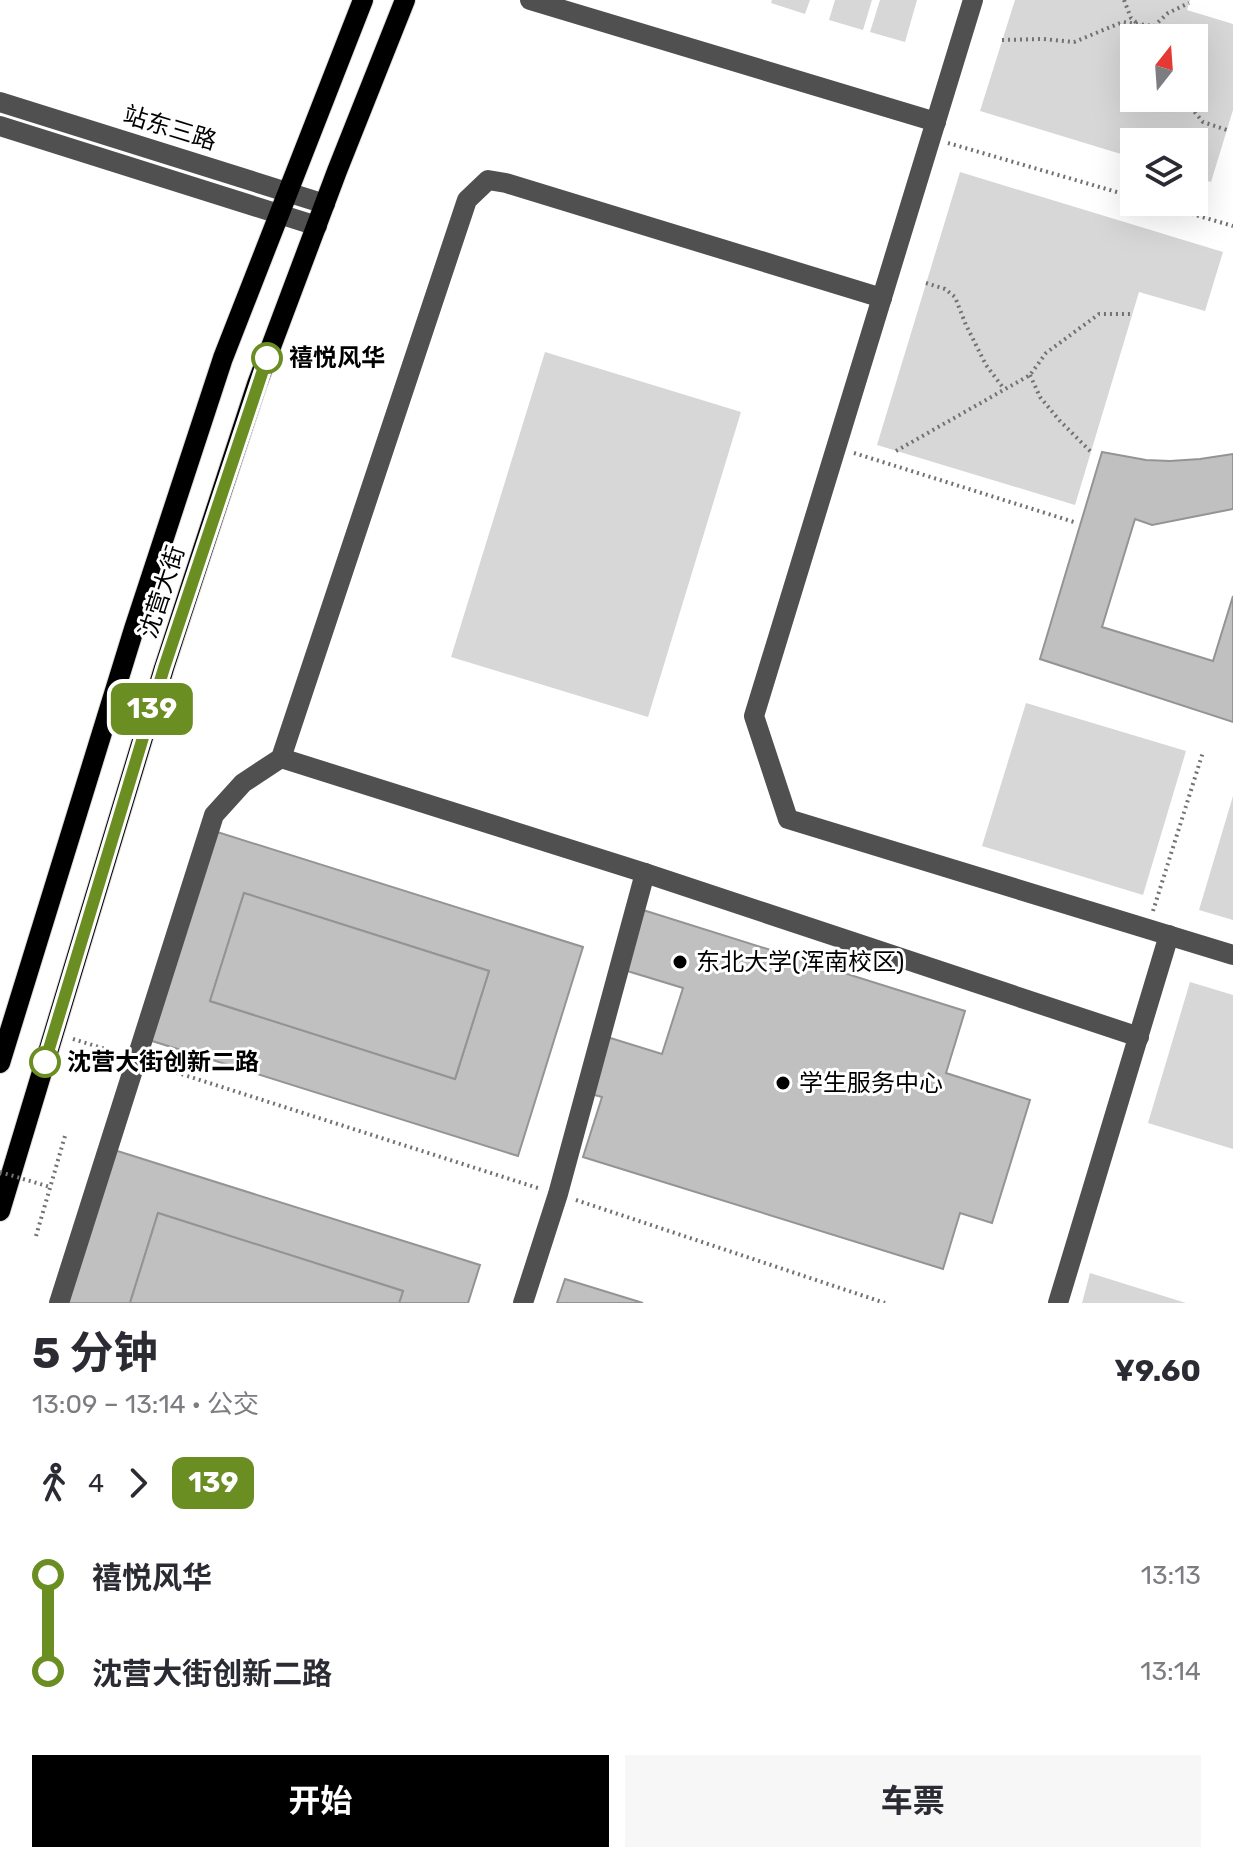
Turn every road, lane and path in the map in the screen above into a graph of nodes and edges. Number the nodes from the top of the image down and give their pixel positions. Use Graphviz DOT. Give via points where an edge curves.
graph roads {
  1 [pos="363,0"];
  2 [pos="405,0"];
  3 [pos="530,0"];
  4 [pos="973,0"];
  5 [pos="1124,0"];
  6 [pos="1189,3"];
  7 [pos="1138,24"];
  8 [pos="1156,24"];
  9 [pos="1002,40"];
  10 [pos="0,102"];
  11 [pos="1195,112"];
  12 [pos="0,126"];
  13 [pos="933,130"];
  14 [pos="1227,130"];
  15 [pos="287,192"];
  16 [pos="1120,192"];
  17 [pos="325,204"];
  18 [pos="278,214"];
  19 [pos="1199,216"];
  20 [pos="317,226"];
  21 [pos="1233,226"];
  22 [pos="926,283"];
  23 [pos="882,298"];
  24 [pos="1133,314"];
  25 [pos="1030,375"];
  26 [pos="1004,389"];
  27 [pos="836,447"];
  28 [pos="896,451"];
  29 [pos="1091,452"];
  30 [pos="1074,522"];
  31 [pos="1203,752"];
  32 [pos="281,758"];
  33 [pos="645,873"];
  34 [pos="1148,929"];
  35 [pos="1169,935"];
  36 [pos="1233,955"];
  37 [pos="54,1033"];
  38 [pos="1139,1037"];
  39 [pos="136,1059"];
  40 [pos="0,1063"];
  41 [pos="65,1136"];
  42 [pos="0,1172"];
  43 [pos="50,1187"];
  44 [pos="558,1194"];
  45 [pos="0,1211"];
  46 [pos="36,1236"];
  47 [pos="59,1303"];
  48 [pos="523,1303"];
  49 [pos="885,1303"];
  50 [pos="1058,1303"];
  1 -- 15 [label="main road, 沈营大街"];
  2 -- 17 [label="main road, 沈营大街"];
  3 -- 13 [label="street"];
  4 -- 13 [label="street"];
  5 -- 7 [label="path"];
  6 -- 8 [label="path"];
  7 -- 9 [label="path" via="1123,22 1074,42"];
  10 -- 15 [label="street, 站东三路"];
  11 -- 14 [label="path" via="1203,122"];
  12 -- 18 [label="street, 站东三路"];
  13 -- 16 [label="path"];
  13 -- 23 [label="street"];
  15 -- 17 [label="street, 站东三路"];
  15 -- 18 [label="main road, 沈营大街"];
  17 -- 20 [label="main road, 沈营大街"];
  18 -- 20 [label="street, 站东三路"];
  18 -- 40 [label="main road, 沈营大街" via="223,358 139,614"];
  19 -- 21 [label="path"];
  20 -- 37 [label="main road, 沈营大街" via="257,384 169,653"];
  22 -- 26 [label="path" via="955,297 986,365"];
  23 -- 27 [label="street"];
  23 -- 32 [label="street" via="488,180 467,200"];
  24 -- 25 [label="path" via="1099,314 1046,353"];
  25 -- 26 [label="path"];
  25 -- 29 [label="path" via="1040,397"];
  26 -- 28 [label="path"];
  27 -- 30 [label="path"];
  27 -- 34 [label="street" via="754,716 788,819"];
  31 -- 34 [label="path"];
  32 -- 33 [label="street"];
  32 -- 39 [label="street" via="243,783 214,815"];
  33 -- 38 [label="street"];
  33 -- 44 [label="street"];
  34 -- 35 [label="street"];
  35 -- 36 [label="street"];
  35 -- 38 [label="street"];
  37 -- 39 [label="path"];
  37 -- 45 [label="main road, 沈营大街"];
  38 -- 50 [label="street"];
  39 -- 44 [label="path"];
  39 -- 47 [label="street"];
  41 -- 43 [label="path"];
  42 -- 43 [label="path, bridge"];
  43 -- 46 [label="path"];
  44 -- 48 [label="street"];
  44 -- 49 [label="path"];
}
